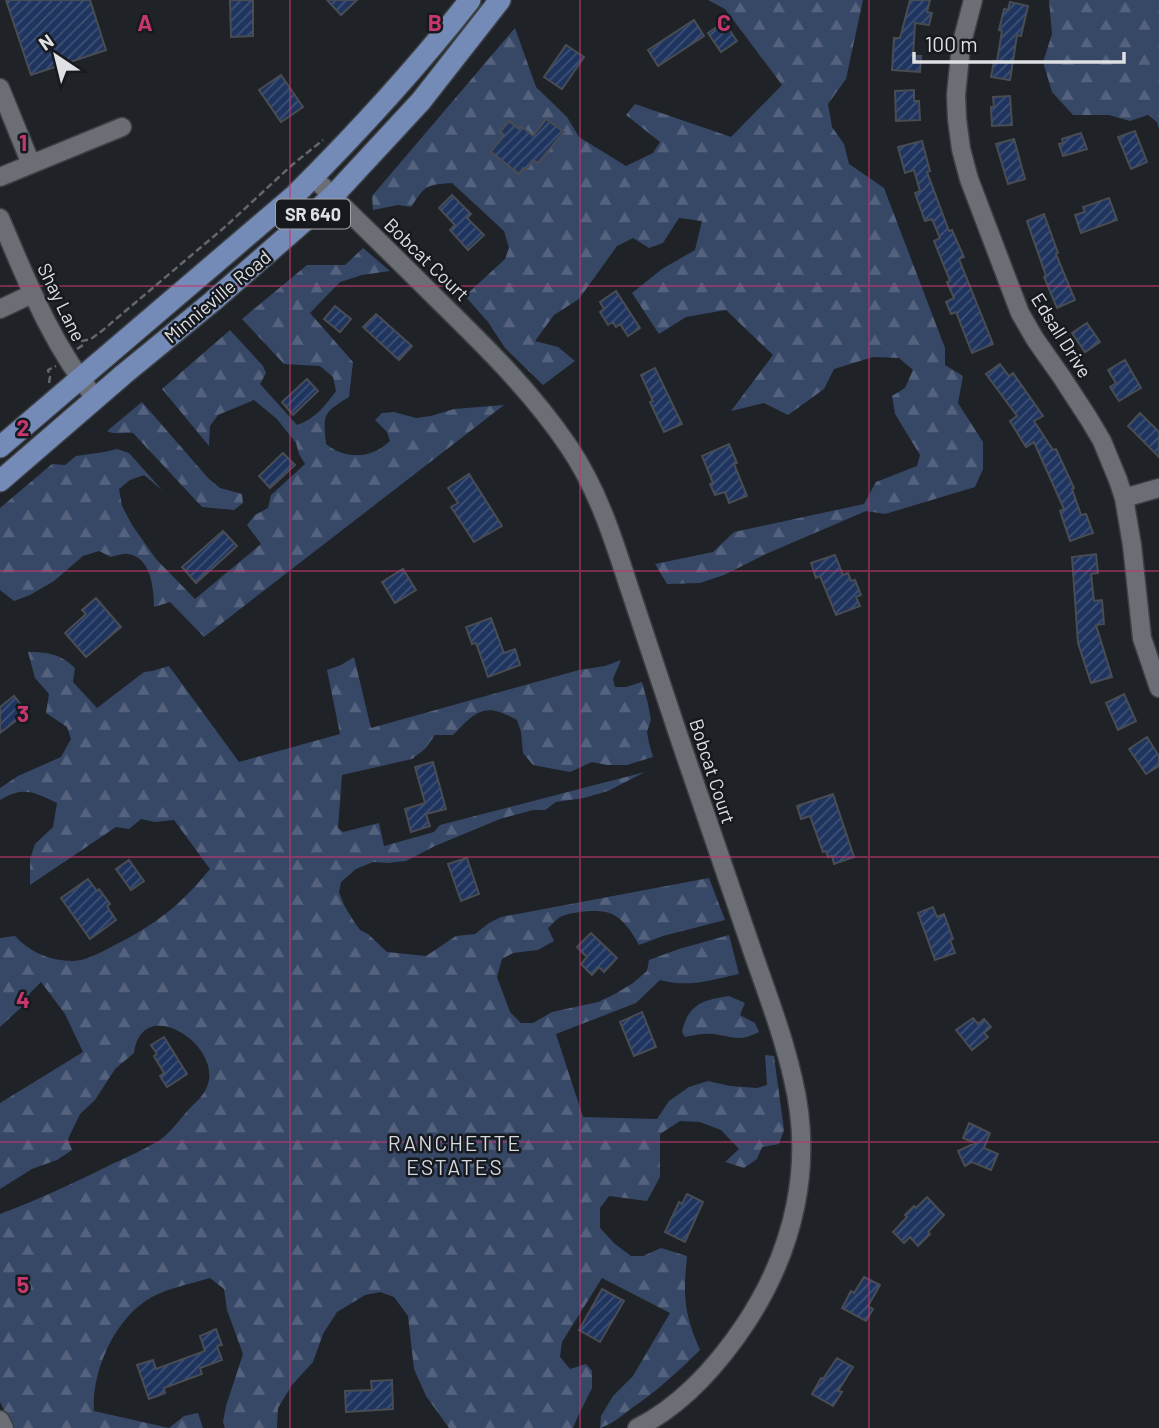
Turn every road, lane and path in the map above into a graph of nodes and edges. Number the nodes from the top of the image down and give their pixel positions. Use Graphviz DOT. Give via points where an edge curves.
graph roads {
  1 [pos="470,0"];
  2 [pos="500,0"];
  3 [pos="973,0"];
  4 [pos="0,88"];
  5 [pos="122,127"];
  6 [pos="331,133"];
  7 [pos="31,164"];
  8 [pos="0,177"];
  9 [pos="313,177"];
  10 [pos="333,196"];
  11 [pos="0,218"];
  12 [pos="33,294"];
  13 [pos="0,309"];
  14 [pos="83,345"];
  15 [pos="79,379"];
  16 [pos="96,399"];
  17 [pos="0,447"];
  18 [pos="0,481"];
  19 [pos="1159,488"];
  20 [pos="1124,498"];
  21 [pos="1159,688"];
  22 [pos="0,1420"];
  23 [pos="4,1428"];
  24 [pos="637,1428"];
  1 -- 9 [label="main road, Minnieville Road / SR 640" via="381,107"];
  2 -- 10 [label="main road, Minnieville Road / SR 640" via="421,101"];
  3 -- 20 [label="street, Edsall Drive" via="956,95 969,178 1020,313 1089,419"];
  4 -- 7 [label="street"];
  5 -- 7 [label="street"];
  6 -- 14 [label="path" via="113,322 82,341"];
  7 -- 8 [label="street"];
  9 -- 10 [label="street, Bobcat Court"];
  9 -- 15 [label="main road, Minnieville Road / SR 640"];
  10 -- 16 [label="main road, Minnieville Road / SR 640"];
  10 -- 24 [label="street, Bobcat Court" via="490,350 549,418 584,471 610,528 794,1082 800,1188 773,1276 749,1319 713,1367 666,1411"];
  11 -- 12 [label="street, Shay Lane"];
  12 -- 13 [label="street"];
  12 -- 15 [label="street, Shay Lane"];
  15 -- 16 [label="street, Shay Lane"];
  15 -- 17 [label="main road, Minnieville Road / SR 640"];
  16 -- 18 [label="main road, Minnieville Road / SR 640"];
  19 -- 20 [label="street"];
  20 -- 21 [label="street, Edsall Drive" via="1142,638"];
  22 -- 23 [label="street"];
}
